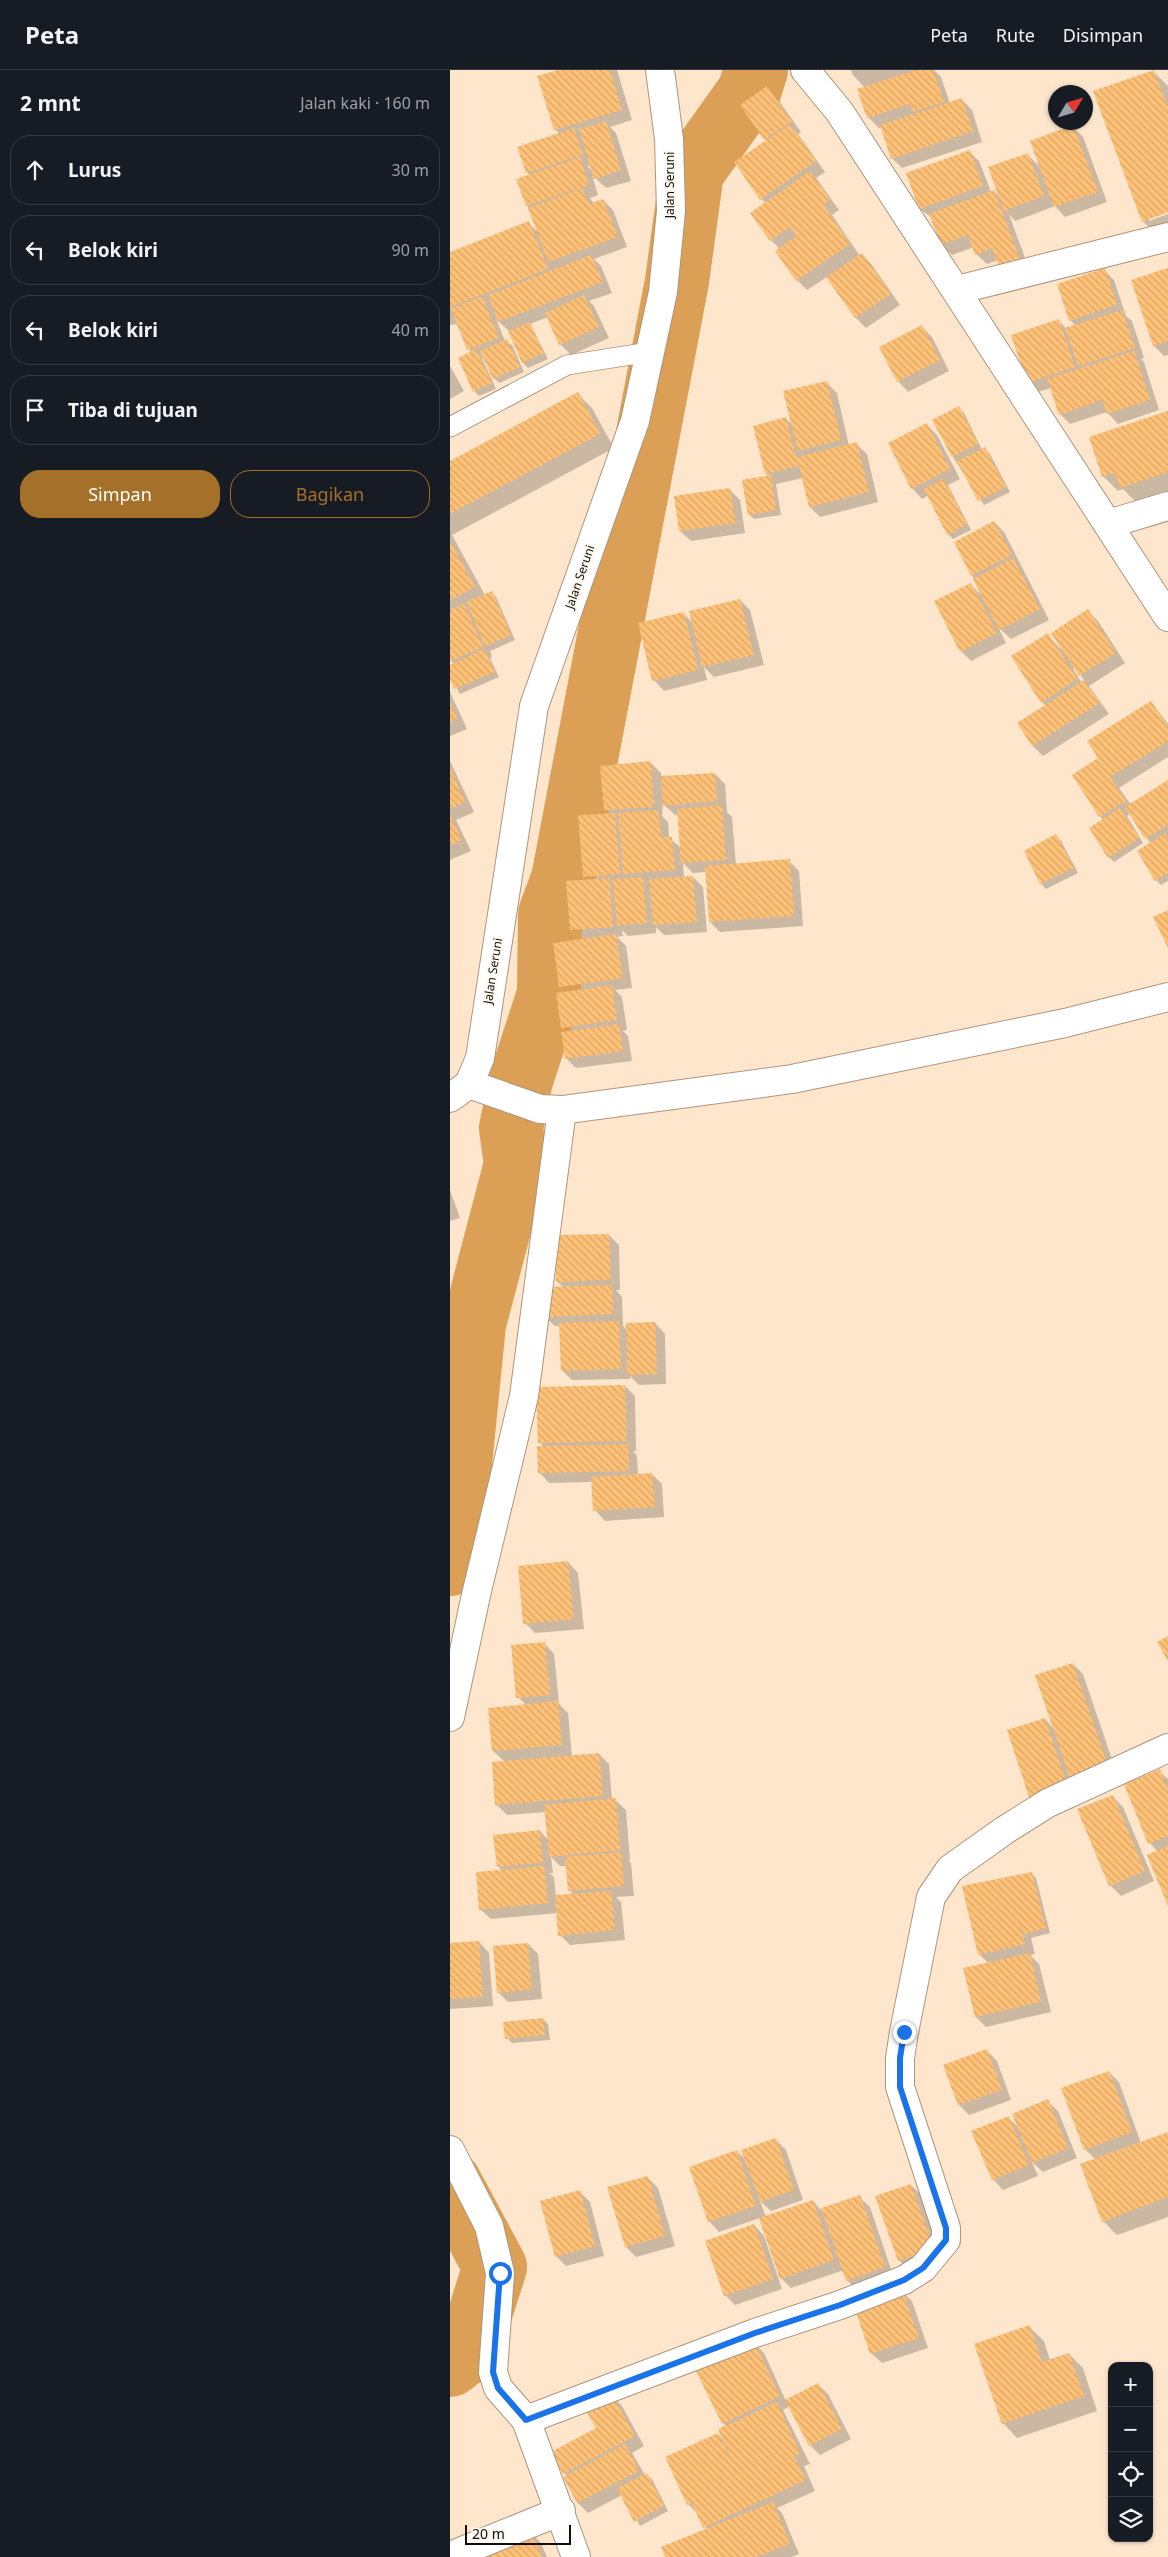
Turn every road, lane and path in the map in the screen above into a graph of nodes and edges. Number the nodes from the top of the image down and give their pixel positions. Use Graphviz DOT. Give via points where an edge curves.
graph roads {
  1 [pos="660,70"];
  2 [pos="805,70"];
  3 [pos="1168,237"];
  4 [pos="957,290"];
  5 [pos="650,352"];
  6 [pos="450,428"];
  7 [pos="1168,506"];
  8 [pos="1108,524"];
  9 [pos="1168,617"];
  10 [pos="1168,997"];
  11 [pos="459,1091"];
  12 [pos="551,1109"];
  13 [pos="450,1717"];
  14 [pos="1168,1748"];
  15 [pos="450,2150"];
  16 [pos="526,2420"];
  17 [pos="561,2511"];
  18 [pos="450,2556"];
  19 [pos="576,2557"];
  1 -- 5 [label="street, Jalan Seruni" via="669,139 671,211 662,292"];
  2 -- 4 [label="street" via="839,111"];
  3 -- 4 [label="street"];
  4 -- 8 [label="street"];
  5 -- 6 [label="lane" via="567,365"];
  5 -- 11 [label="street, Jalan Seruni" via="635,420 534,706 480,1058"];
  7 -- 8 [label="street"];
  8 -- 9 [label="street"];
  10 -- 12 [label="street" via="1065,1023 792,1079"];
  11 -- 12 [label="street" via="497,1094"];
  12 -- 13 [label="street" via="524,1396"];
  14 -- 16 [label="street" via="1048,1803 1019,1821 950,1869 931,1897 900,2058 900,2087 946,2228 946,2240 923,2268 904,2280 840,2305 755,2333"];
  15 -- 16 [label="street" via="489,2226 500,2273 493,2372 498,2388"];
  16 -- 17 [label="street"];
  17 -- 18 [label="street"];
  17 -- 19 [label="street"];
}
